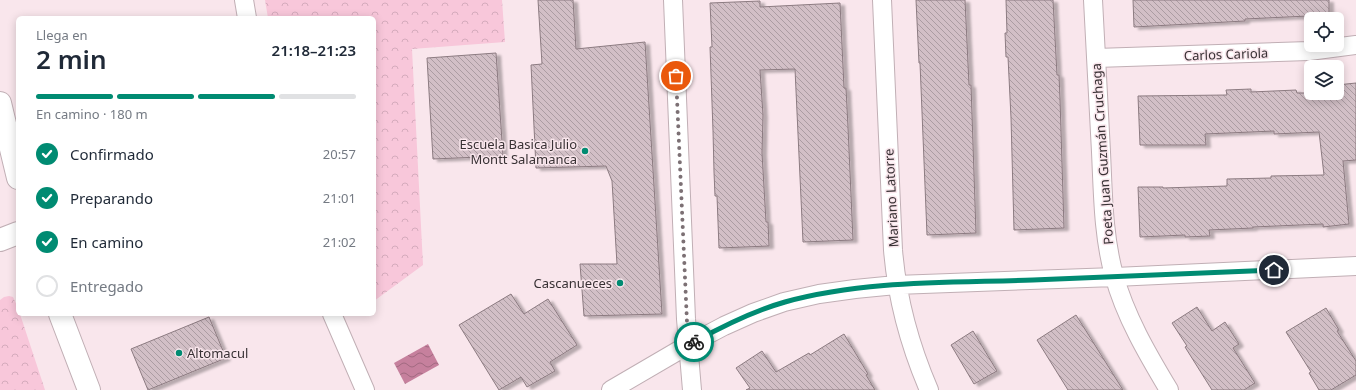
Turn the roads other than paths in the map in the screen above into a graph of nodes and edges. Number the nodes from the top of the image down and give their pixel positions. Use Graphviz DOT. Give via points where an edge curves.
graph roads {
  1 [pos="244,0"];
  2 [pos="673,0"];
  3 [pos="882,0"];
  4 [pos="1093,0"];
  5 [pos="247,16"];
  6 [pos="1356,45"];
  7 [pos="1096,58"];
  8 [pos="0,103"];
  9 [pos="16,170"];
  10 [pos="16,234"];
  11 [pos="0,240"];
  12 [pos="1355,270"];
  13 [pos="1115,277"];
  14 [pos="896,285"];
  15 [pos="61,316"];
  16 [pos="333,316"];
  17 [pos="688,345"];
  18 [pos="89,390"];
  19 [pos="365,390"];
  20 [pos="611,390"];
  21 [pos="692,390"];
  22 [pos="929,390"];
  23 [pos="1170,390"];
  1 -- 5 [label="street"];
  2 -- 17 [label="street"];
  3 -- 14 [label="street, Mariano Latorre"];
  4 -- 7 [label="street, Poeta Juan Guzmán Cruchaga"];
  6 -- 7 [label="street, Carlos Cariola" via="1309,50"];
  7 -- 13 [label="street, Poeta Juan Guzmán Cruchaga" via="1104,217"];
  8 -- 9 [label="main road"];
  10 -- 11 [label="main road"];
  12 -- 13 [label="street"];
  13 -- 14 [label="street"];
  13 -- 23 [label="street, Poeta Juan Guzmán Cruchaga" via="1143,344"];
  14 -- 17 [label="street" via="819,294 784,302 753,313"];
  14 -- 22 [label="street, Mariano Latorre"];
  15 -- 18 [label="main road"];
  16 -- 19 [label="street"];
  17 -- 20 [label="street"];
  17 -- 21 [label="street"];
}
